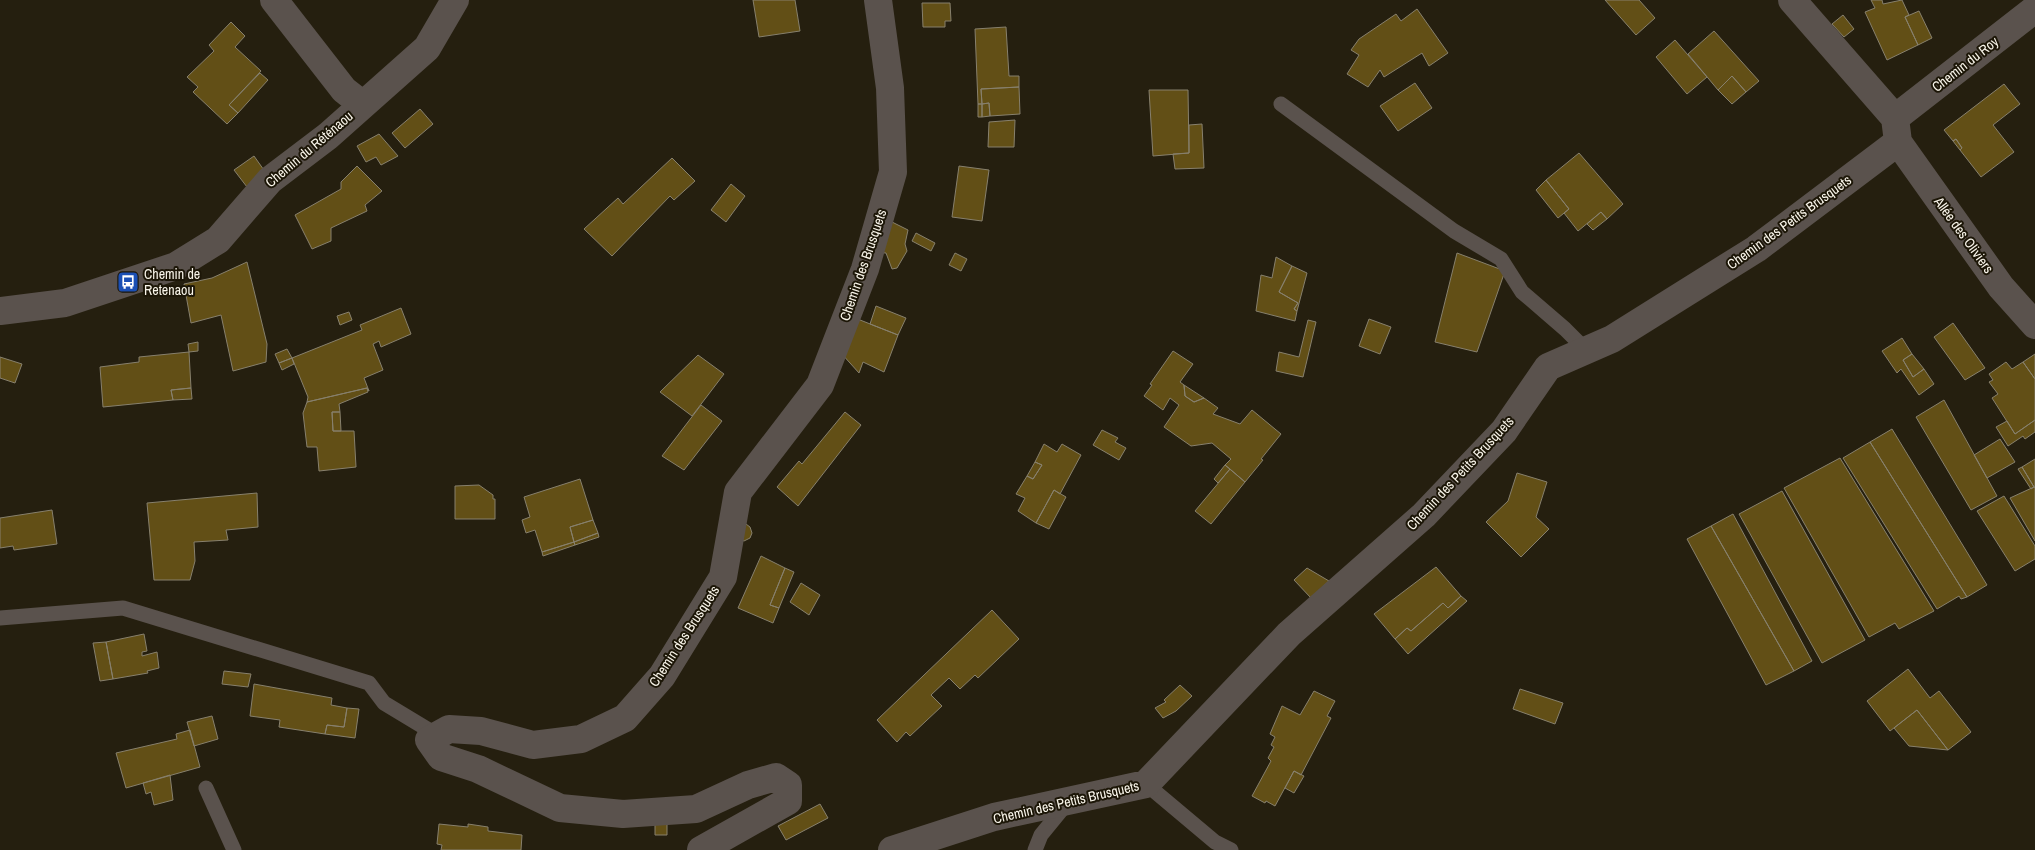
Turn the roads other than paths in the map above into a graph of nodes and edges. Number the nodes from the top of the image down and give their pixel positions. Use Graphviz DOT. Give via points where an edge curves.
graph roads {
  1 [pos="274,0"];
  2 [pos="455,0"];
  3 [pos="878,0"];
  4 [pos="1792,0"];
  5 [pos="2035,9"];
  6 [pos="362,104"];
  7 [pos="1281,104"];
  8 [pos="1896,130"];
  9 [pos="0,311"];
  10 [pos="2035,325"];
  11 [pos="1586,350"];
  12 [pos="0,618"];
  13 [pos="438,735"];
  14 [pos="1146,784"];
  15 [pos="206,788"];
  16 [pos="1068,801"];
  17 [pos="234,850"];
  18 [pos="701,850"];
  19 [pos="892,850"];
  20 [pos="1035,850"];
  21 [pos="1231,850"];
  1 -- 6 [label="street" via="344,90"];
  2 -- 6 [label="street, Chemin du Réténaou" via="427,48"];
  3 -- 13 [label="street, Chemin des Brusquets" via="890,88 893,172 865,269 820,386 738,492 723,577 662,676 625,718 581,739 534,745 481,732 449,729"];
  4 -- 8 [label="street"];
  5 -- 8 [label="street, Chemin du Roy"];
  6 -- 9 [label="street, Chemin du Réténaou" via="328,136 270,180 218,240 176,266 65,303"];
  7 -- 11 [label="lane" via="1454,231 1501,259 1522,292"];
  8 -- 10 [label="street, Allée des Oliviers" via="2001,287"];
  8 -- 11 [label="street, Chemin des Petits Brusquets" via="1756,249 1612,339"];
  11 -- 14 [label="street, Chemin des Petits Brusquets" via="1548,366 1504,430 1424,516 1289,634"];
  12 -- 13 [label="lane" via="123,608 369,683 384,703"];
  13 -- 18 [label="street" via="429,740 441,757 478,769 560,808 623,814 696,809 776,776 788,785 788,801"];
  14 -- 16 [label="street, Chemin des Petits Brusquets"];
  14 -- 21 [label="lane" via="1215,842"];
  15 -- 17 [label="lane"];
  16 -- 19 [label="street, Chemin des Petits Brusquets" via="994,817"];
  16 -- 20 [label="lane" via="1041,835"];
}
